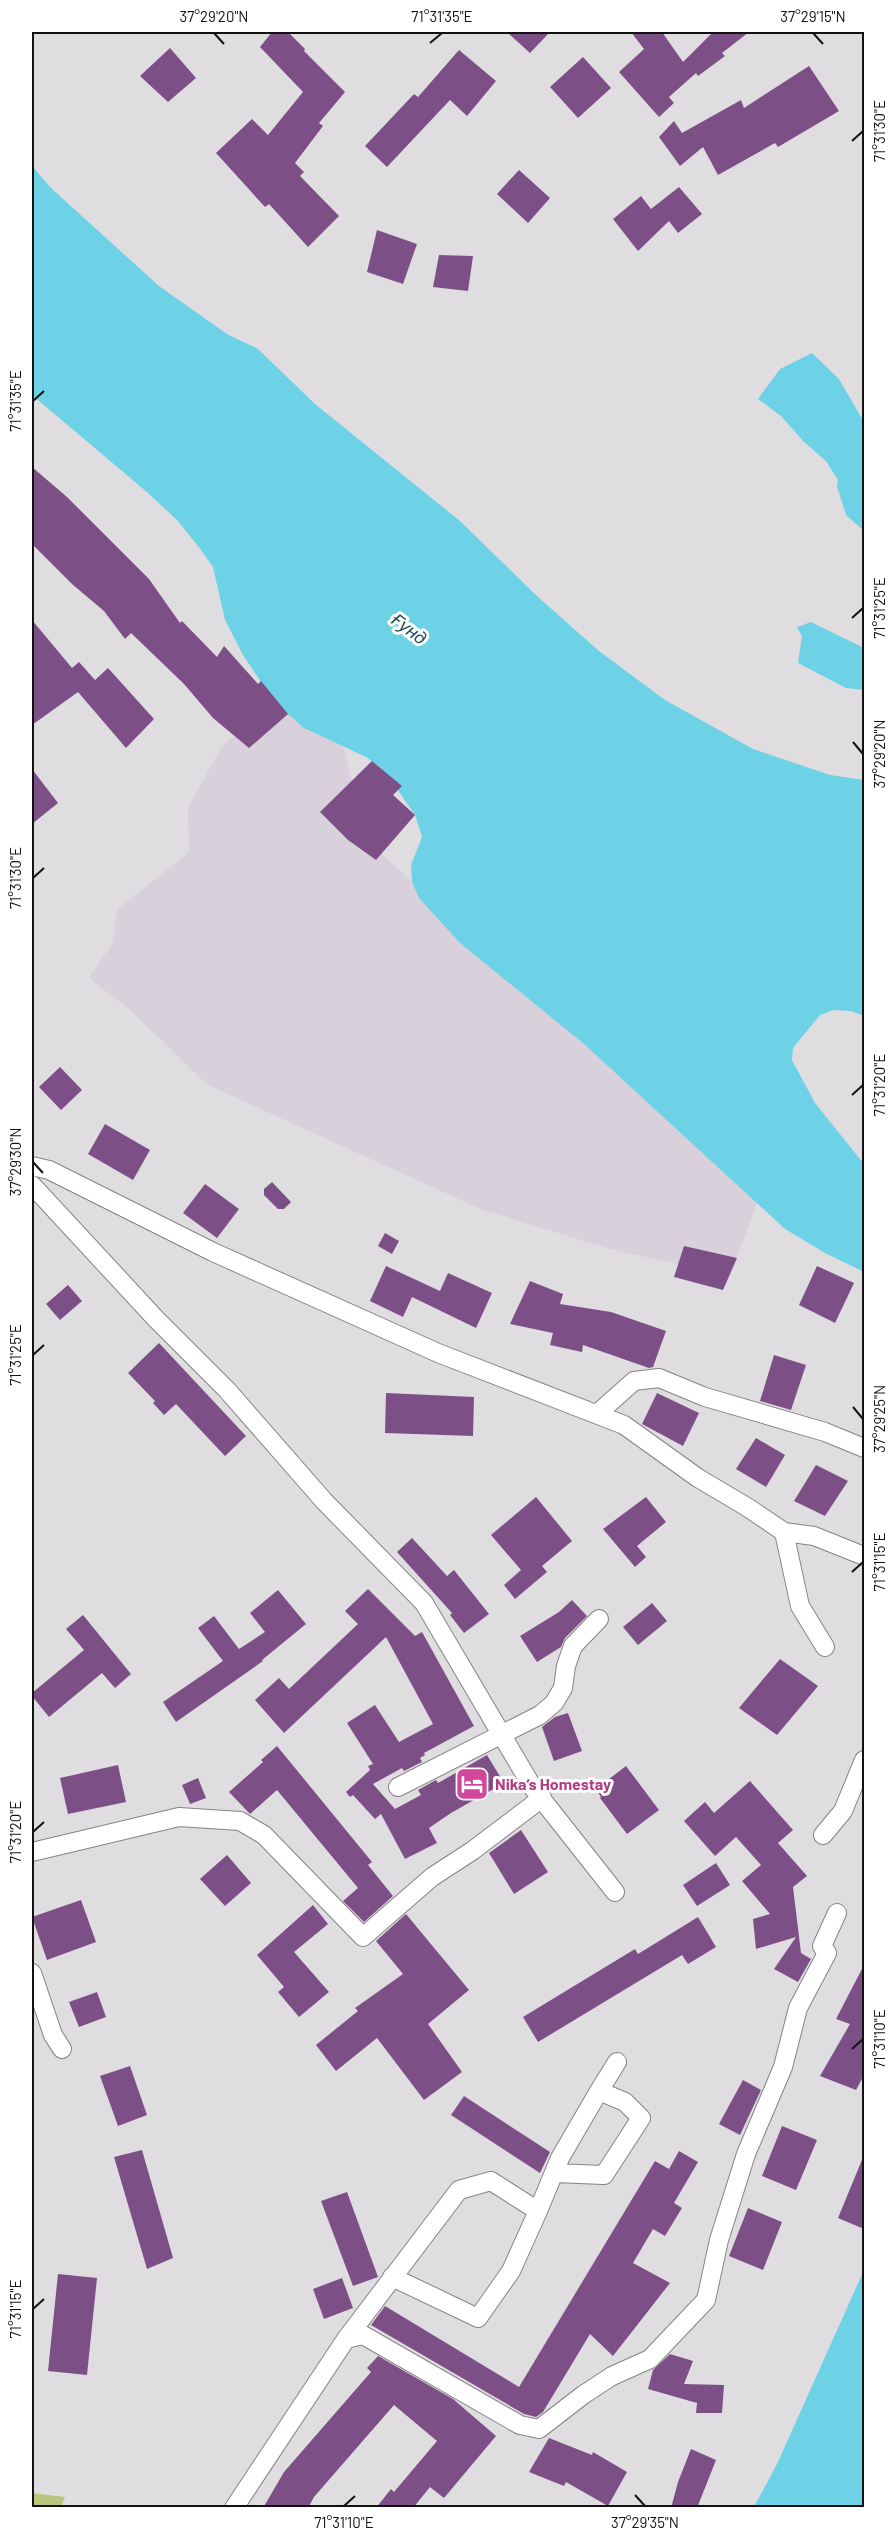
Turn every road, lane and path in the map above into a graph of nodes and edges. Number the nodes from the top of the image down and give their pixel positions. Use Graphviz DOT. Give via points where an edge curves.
graph roads {
  1 [pos="32,1166"];
  2 [pos="32,1185"];
  3 [pos="597,1414"];
  4 [pos="864,1448"];
  5 [pos="784,1532"];
  6 [pos="864,1556"];
  7 [pos="599,1619"];
  8 [pos="825,1647"];
  9 [pos="502,1735"];
  10 [pos="864,1760"];
  11 [pos="398,1787"];
  12 [pos="542,1798"];
  13 [pos="823,1835"];
  14 [pos="32,1852"];
  15 [pos="615,1892"];
  16 [pos="837,1913"];
  17 [pos="32,1973"];
  18 [pos="62,2049"];
  19 [pos="617,2062"];
  20 [pos="599,2091"];
  21 [pos="554,2173"];
  22 [pos="538,2211"];
  23 [pos="392,2277"];
  24 [pos="346,2339"];
  25 [pos="234,2508"];
  1 -- 3 [label="street" via="49,1170 213,1252 438,1353"];
  2 -- 9 [label="street" via="227,1390 324,1501 424,1603"];
  3 -- 4 [label="street" via="634,1381 659,1378 705,1397 825,1432"];
  3 -- 5 [label="street" via="624,1425"];
  5 -- 6 [label="street" via="814,1536"];
  5 -- 8 [label="street" via="800,1606"];
  7 -- 9 [label="street" via="573,1646 554,1703"];
  9 -- 11 [label="street"];
  9 -- 12 [label="street"];
  10 -- 13 [label="street" via="843,1811"];
  12 -- 14 [label="street" via="432,1876 363,1937 264,1835 240,1821 179,1817"];
  12 -- 15 [label="street"];
  16 -- 24 [label="street" via="822,1946 827,1953 798,2008 783,2067 746,2154 719,2240 706,2300 650,2359 612,2376 539,2429 520,2426 363,2335"];
  17 -- 18 [label="street" via="53,2035"];
  19 -- 20 [label="street"];
  20 -- 21 [label="street"];
  20 -- 21 [label="street" via="625,2102 641,2118 604,2175"];
  21 -- 22 [label="street"];
  22 -- 23 [label="street" via="491,2181 459,2190"];
  22 -- 23 [label="street" via="511,2271 478,2318"];
  23 -- 24 [label="street"];
  24 -- 25 [label="street"];
}
